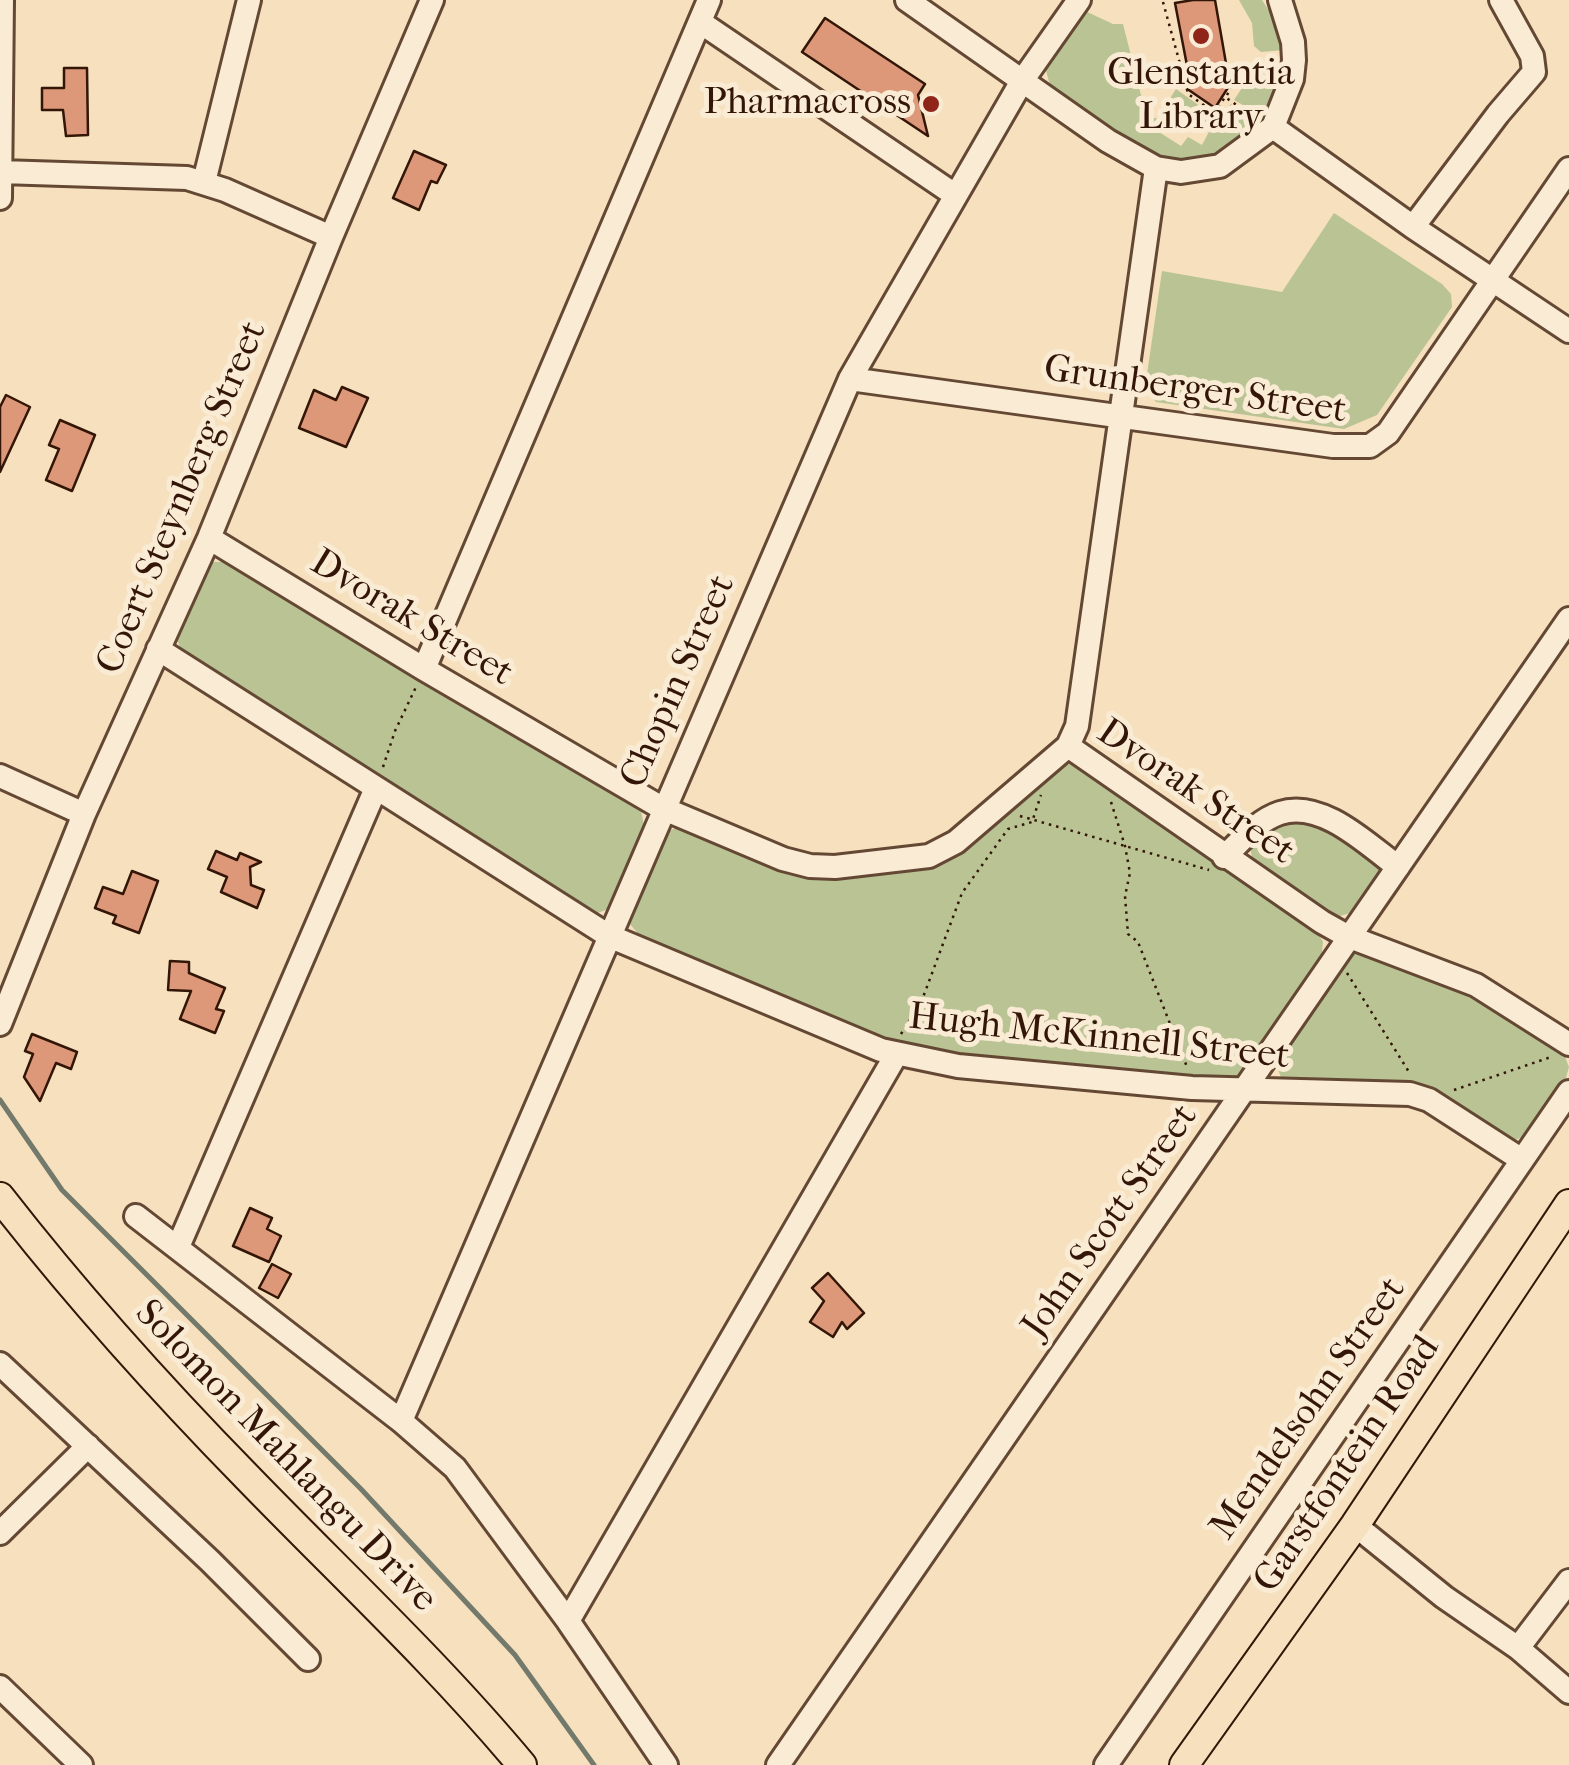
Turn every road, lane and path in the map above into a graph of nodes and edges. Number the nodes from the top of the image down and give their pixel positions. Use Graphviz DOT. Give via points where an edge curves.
graph roads {
  1 [pos="2,0"];
  2 [pos="248,0"];
  3 [pos="432,0"];
  4 [pos="709,0"];
  5 [pos="907,0"];
  6 [pos="1079,0"];
  7 [pos="1280,0"];
  8 [pos="1501,0"];
  9 [pos="1164,2"];
  10 [pos="700,22"];
  11 [pos="1246,62"];
  12 [pos="1183,75"];
  13 [pos="1022,81"];
  14 [pos="1156,82"];
  15 [pos="1185,82"];
  16 [pos="1187,89"];
  17 [pos="1225,97"];
  18 [pos="1266,123"];
  19 [pos="1156,168"];
  20 [pos="1569,169"];
  21 [pos="0,172"];
  22 [pos="204,182"];
  23 [pos="955,195"];
  24 [pos="0,198"];
  25 [pos="1413,227"];
  26 [pos="331,237"];
  27 [pos="1494,279"];
  28 [pos="1569,331"];
  29 [pos="850,378"];
  30 [pos="1122,418"];
  31 [pos="209,538"];
  32 [pos="1569,619"];
  33 [pos="158,649"];
  34 [pos="424,670"];
  35 [pos="1068,746"];
  36 [pos="1040,768"];
  37 [pos="0,776"];
  38 [pos="1113,779"];
  39 [pos="376,788"];
  40 [pos="662,808"];
  41 [pos="995,808"];
  42 [pos="84,814"];
  43 [pos="1034,819"];
  44 [pos="1125,846"];
  45 [pos="1224,857"];
  46 [pos="1398,867"];
  47 [pos="1250,874"];
  48 [pos="609,936"];
  49 [pos="1347,936"];
  50 [pos="1333,957"];
  51 [pos="0,1024"];
  52 [pos="1569,1044"];
  53 [pos="896,1055"];
  54 [pos="1192,1088"];
  55 [pos="1244,1090"];
  56 [pos="1569,1092"];
  57 [pos="1424,1098"];
  58 [pos="1522,1160"];
  59 [pos="0,1197"];
  60 [pos="1569,1204"];
  61 [pos="136,1216"];
  62 [pos="178,1246"];
  63 [pos="0,1364"];
  64 [pos="400,1421"];
  65 [pos="88,1446"];
  66 [pos="1355,1525"];
  67 [pos="0,1533"];
  68 [pos="1569,1581"];
  69 [pos="568,1621"];
  70 [pos="1518,1648"];
  71 [pos="308,1659"];
  72 [pos="0,1688"];
  73 [pos="1569,1692"];
  74 [pos="81,1765"];
  75 [pos="522,1765"];
  76 [pos="666,1765"];
  77 [pos="778,1765"];
  78 [pos="1106,1765"];
  79 [pos="1184,1765"];
  1 -- 21 [label="street"];
  2 -- 22 [label="street"];
  3 -- 26 [label="street, Coert Steynberg Street"];
  4 -- 10 [label="street"];
  5 -- 13 [label="street"];
  6 -- 13 [label="street, Chopin Street"];
  7 -- 18 [label="street" via="1294,42 1292,79"];
  8 -- 25 [label="street" via="1534,72"];
  9 -- 12 [label="path"];
  10 -- 23 [label="street"];
  10 -- 34 [label="street"];
  11 -- 17 [label="path"];
  12 -- 14 [label="path"];
  12 -- 15 [label="path"];
  13 -- 19 [label="street"];
  13 -- 23 [label="street, Chopin Street"];
  16 -- 17 [label="path" via="1214,112"];
  17 -- 18 [label="path"];
  18 -- 19 [label="street" via="1233,159 1212,168"];
  18 -- 25 [label="street"];
  19 -- 30 [label="street"];
  20 -- 27 [label="street, Grunberger Street"];
  21 -- 22 [label="street"];
  21 -- 24 [label="street"];
  22 -- 26 [label="street"];
  23 -- 29 [label="street, Chopin Street"];
  25 -- 27 [label="street"];
  26 -- 31 [label="street, Coert Steynberg Street"];
  27 -- 28 [label="street"];
  27 -- 30 [label="street, Grunberger Street" via="1388,433 1370,446"];
  29 -- 30 [label="street, Grunberger Street"];
  29 -- 40 [label="street, Chopin Street"];
  30 -- 35 [label="street" via="1082,711"];
  31 -- 33 [label="street, Coert Steynberg Street"];
  31 -- 34 [label="street, Dvorak Street"];
  32 -- 46 [label="street, John Scott Street"];
  33 -- 39 [label="street, Hugh McKinnell Street"];
  33 -- 42 [label="street, Coert Steynberg Street"];
  34 -- 39 [label="path"];
  34 -- 40 [label="street, Dvorak Street"];
  35 -- 36 [label="street, Dvorak Street"];
  35 -- 38 [label="street, Dvorak Street"];
  36 -- 41 [label="street, Dvorak Street"];
  36 -- 43 [label="path"];
  37 -- 42 [label="street"];
  38 -- 44 [label="path" via="1111,803"];
  38 -- 45 [label="street, Dvorak Street"];
  39 -- 48 [label="street, Hugh McKinnell Street"];
  39 -- 62 [label="street"];
  40 -- 41 [label="street, Dvorak Street" via="783,859 824,868 939,852"];
  40 -- 48 [label="street, Chopin Street"];
  41 -- 43 [label="path"];
  42 -- 51 [label="street, Coert Steynberg Street"];
  43 -- 44 [label="path"];
  43 -- 53 [label="path" via="1008,829 962,894"];
  44 -- 47 [label="path" via="1218,873"];
  44 -- 54 [label="path" via="1128,934 1150,968"];
  45 -- 46 [label="street" via="1264,822 1290,811 1329,820"];
  45 -- 47 [label="street, Dvorak Street"];
  46 -- 49 [label="street, John Scott Street"];
  47 -- 49 [label="street, Dvorak Street"];
  48 -- 53 [label="street, Hugh McKinnell Street"];
  48 -- 64 [label="street, Chopin Street"];
  49 -- 50 [label="street, John Scott Street"];
  49 -- 52 [label="street, Dvorak Street" via="1476,985"];
  50 -- 55 [label="street, John Scott Street"];
  50 -- 57 [label="path"];
  52 -- 57 [label="path" via="1548,1059"];
  53 -- 54 [label="street, Hugh McKinnell Street"];
  53 -- 69 [label="street"];
  54 -- 55 [label="street, Hugh McKinnell Street"];
  55 -- 57 [label="street, Hugh McKinnell Street"];
  55 -- 77 [label="street, John Scott Street"];
  56 -- 58 [label="street, Mendelsohn Street"];
  57 -- 58 [label="street"];
  58 -- 78 [label="street, Mendelsohn Street"];
  59 -- 75 [label="main road, Solomon Mahlangu Drive" via="134,1358 402,1630"];
  60 -- 66 [label="main road, Garstfontein Road"];
  61 -- 62 [label="street"];
  62 -- 64 [label="street"];
  63 -- 65 [label="street"];
  64 -- 69 [label="street" via="464,1479"];
  65 -- 67 [label="street"];
  65 -- 71 [label="street"];
  66 -- 70 [label="street"];
  66 -- 79 [label="main road, Garstfontein Road"];
  68 -- 70 [label="street"];
  69 -- 76 [label="street"];
  70 -- 73 [label="street"];
  72 -- 74 [label="street"];
}
